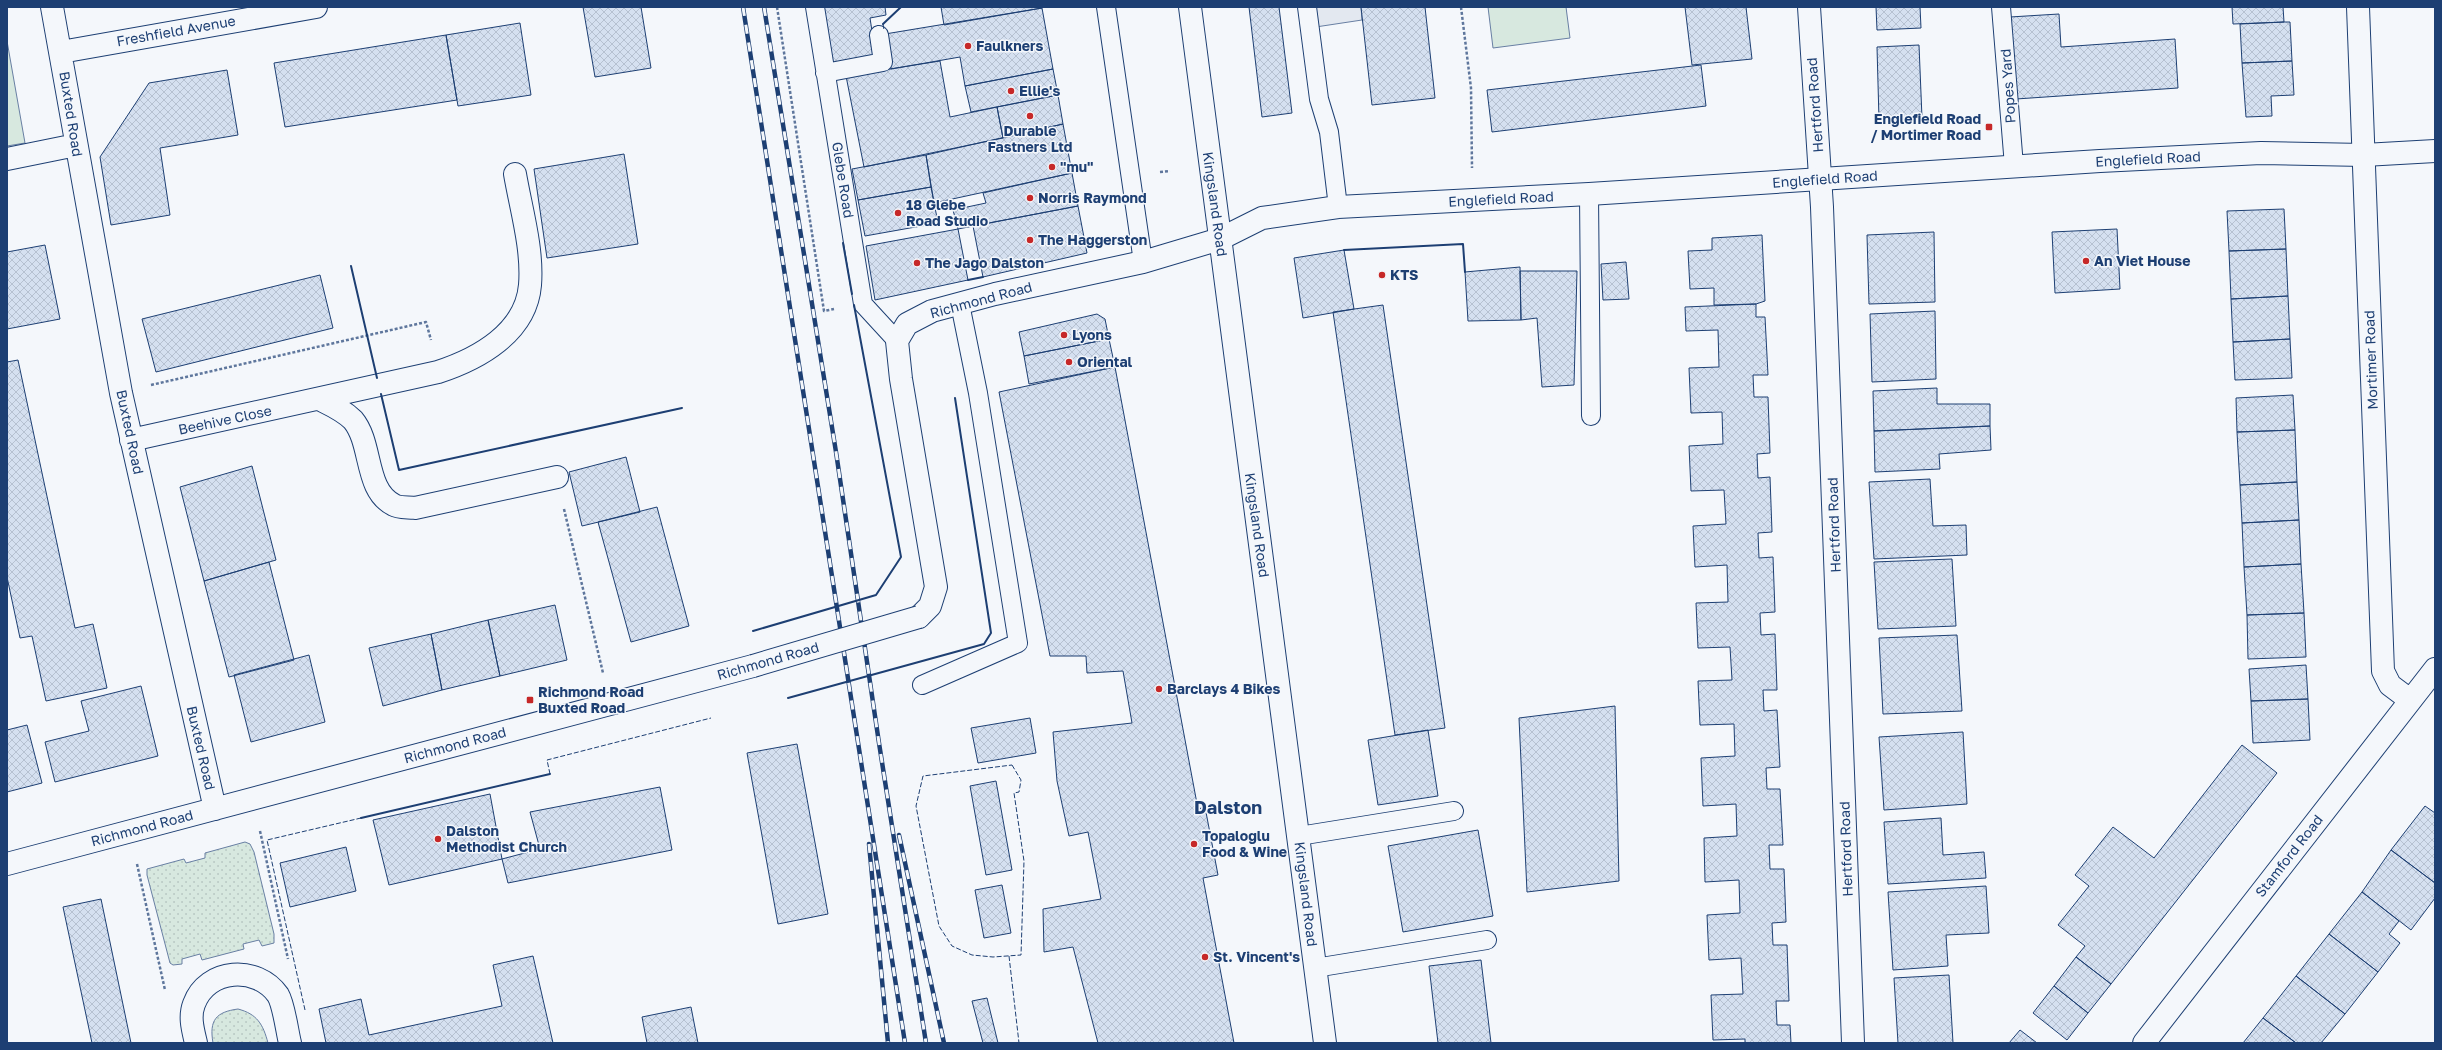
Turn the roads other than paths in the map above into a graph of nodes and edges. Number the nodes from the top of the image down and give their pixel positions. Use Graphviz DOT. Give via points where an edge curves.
graph roads {
  1 [pos="52,7"];
  2 [pos="316,7"];
  3 [pos="815,7"];
  4 [pos="1106,7"];
  5 [pos="1190,7"];
  6 [pos="1307,7"];
  7 [pos="1809,7"];
  8 [pos="2002,7"];
  9 [pos="2358,7"];
  10 [pos="879,35"];
  11 [pos="61,52"];
  12 [pos="825,73"];
  13 [pos="76,145"];
  14 [pos="2435,151"];
  15 [pos="2364,155"];
  16 [pos="7,158"];
  17 [pos="2014,166"];
  18 [pos="515,174"];
  19 [pos="1820,179"];
  20 [pos="1589,194"];
  21 [pos="1338,207"];
  22 [pos="1220,239"];
  23 [pos="1143,262"];
  24 [pos="960,304"];
  25 [pos="897,341"];
  26 [pos="319,399"];
  27 [pos="1592,416"];
  28 [pos="131,440"];
  29 [pos="557,477"];
  30 [pos="2435,669"];
  31 [pos="922,685"];
  32 [pos="2410,700"];
  33 [pos="215,809"];
  34 [pos="1454,811"];
  35 [pos="1298,836"];
  36 [pos="7,864"];
  37 [pos="1487,940"];
  38 [pos="1315,968"];
  39 [pos="196,1043"];
  40 [pos="290,1043"];
  41 [pos="1325,1043"];
  42 [pos="1853,1043"];
  43 [pos="2144,1043"];
  1 -- 11 [label="main road, Buxted Road"];
  2 -- 11 [label="main road, Freshfield Avenue"];
  3 -- 12 [label="lane, Glebe Road"];
  4 -- 23 [label="lane"];
  5 -- 22 [label="main road, Kingsland Road"];
  6 -- 21 [label="lane" via="1319,99 1329,132"];
  7 -- 19 [label="main road, Hertford Road"];
  8 -- 17 [label="lane, Popes Yard"];
  9 -- 15 [label="main road, Mortimer Road"];
  10 -- 12 [label="lane" via="883,62"];
  11 -- 13 [label="main road, Buxted Road"];
  12 -- 25 [label="lane, Glebe Road" via="863,304"];
  13 -- 16 [label="main road"];
  13 -- 28 [label="main road, Buxted Road" via="120,393"];
  14 -- 15 [label="main road, Englefield Road"];
  15 -- 17 [label="main road, Englefield Road" via="2262,153"];
  15 -- 32 [label="main road, Mortimer Road" via="2383,671 2390,685"];
  17 -- 19 [label="main road, Englefield Road"];
  18 -- 26 [label="main road, Beehive Close" via="530,266 530,287 514,324 498,342 459,365"];
  19 -- 20 [label="main road, Englefield Road"];
  19 -- 42 [label="main road, Hertford Road"];
  20 -- 21 [label="main road, Englefield Road"];
  20 -- 27 [label="lane"];
  21 -- 22 [label="main road, Englefield Road" via="1262,218"];
  22 -- 23 [label="main road, Richmond Road"];
  22 -- 35 [label="main road, Kingsland Road"];
  23 -- 24 [label="main road, Richmond Road"];
  24 -- 25 [label="main road, Richmond Road" via="932,311 907,324"];
  24 -- 31 [label="lane" via="978,393 1018,642"];
  25 -- 33 [label="main road, Richmond Road, bridge" via="936,587 930,606 919,617 753,666"];
  26 -- 28 [label="main road, Beehive Close"];
  26 -- 29 [label="main road" via="340,409 353,421 362,436 373,477 382,495 394,506 415,508"];
  28 -- 33 [label="main road, Buxted Road"];
  30 -- 32 [label="main road, Stamford Road"];
  32 -- 43 [label="main road, Stamford Road"];
  33 -- 36 [label="main road, Richmond Road"];
  34 -- 35 [label="lane"];
  35 -- 38 [label="main road, Kingsland Road"];
  37 -- 38 [label="lane"];
  38 -- 41 [label="main road, Kingsland Road"];
  39 -- 40 [label="main road" via="191,1020 193,1005 199,992 208,982 223,976 242,974 269,985 279,997"];
}
